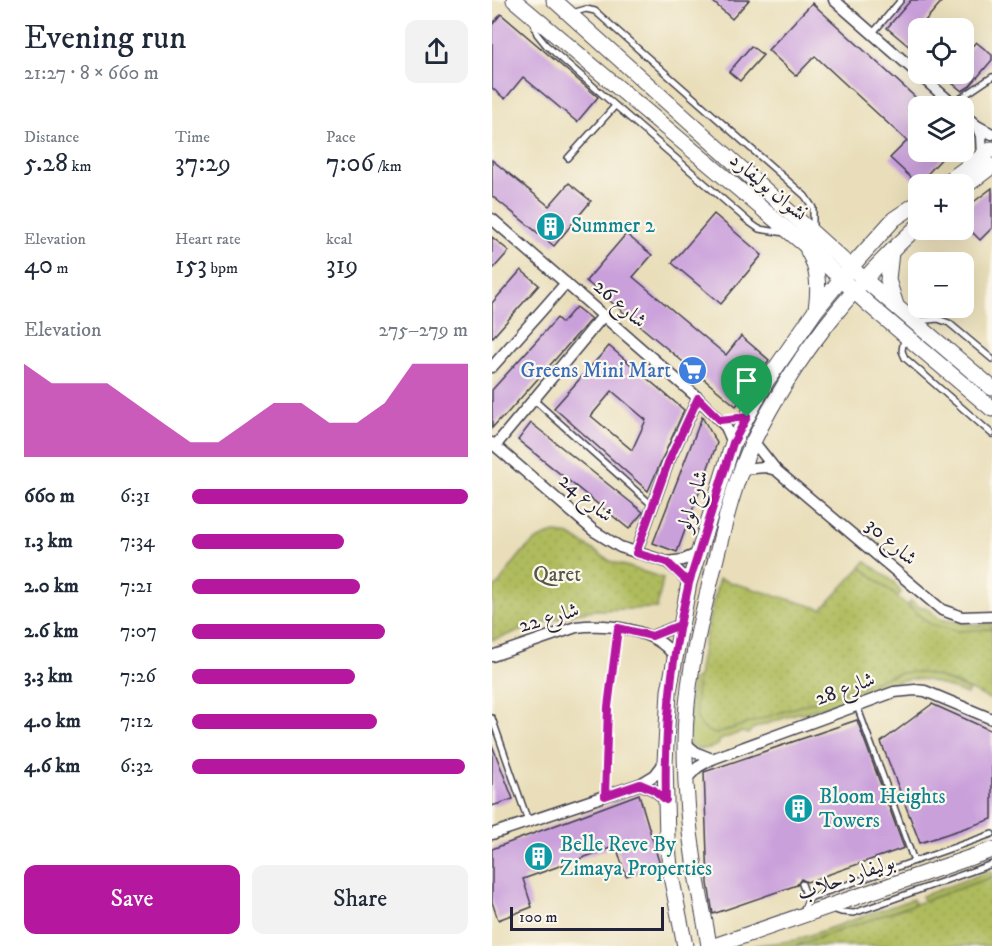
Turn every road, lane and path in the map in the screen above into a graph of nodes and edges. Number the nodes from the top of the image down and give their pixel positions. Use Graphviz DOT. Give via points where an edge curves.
graph roads {
  1 [pos="514,0"];
  2 [pos="554,0"];
  3 [pos="834,0"];
  4 [pos="901,0"];
  5 [pos="569,13"];
  6 [pos="532,16"];
  7 [pos="872,34"];
  8 [pos="992,77"];
  9 [pos="943,96"];
  10 [pos="966,96"];
  11 [pos="615,106"];
  12 [pos="974,123"];
  13 [pos="977,126"];
  14 [pos="992,134"];
  15 [pos="989,157"];
  16 [pos="568,158"];
  17 [pos="961,174"];
  18 [pos="974,175"];
  19 [pos="908,210"];
  20 [pos="492,219"];
  21 [pos="908,236"];
  22 [pos="803,237"];
  23 [pos="891,252"];
  24 [pos="847,273"];
  25 [pos="566,283"];
  26 [pos="860,285"];
  27 [pos="897,308"];
  28 [pos="816,310"];
  29 [pos="603,316"];
  30 [pos="909,327"];
  31 [pos="992,359"];
  32 [pos="492,367"];
  33 [pos="992,388"];
  34 [pos="698,398"];
  35 [pos="533,399"];
  36 [pos="992,409"];
  37 [pos="747,417"];
  38 [pos="720,420"];
  39 [pos="992,434"];
  40 [pos="753,441"];
  41 [pos="733,443"];
  42 [pos="494,444"];
  43 [pos="742,469"];
  44 [pos="776,470"];
  45 [pos="652,505"];
  46 [pos="636,553"];
  47 [pos="699,553"];
  48 [pos="667,562"];
  49 [pos="689,583"];
  50 [pos="992,616"];
  51 [pos="680,625"];
  52 [pos="618,628"];
  53 [pos="652,636"];
  54 [pos="492,656"];
  55 [pos="674,656"];
  56 [pos="857,706"];
  57 [pos="492,718"];
  58 [pos="992,719"];
  59 [pos="685,743"];
  60 [pos="712,759"];
  61 [pos="665,762"];
  62 [pos="687,778"];
  63 [pos="640,784"];
  64 [pos="605,796"];
  65 [pos="666,800"];
  66 [pos="528,821"];
  67 [pos="492,834"];
  68 [pos="992,834"];
  69 [pos="992,850"];
  70 [pos="914,861"];
  71 [pos="992,864"];
  72 [pos="802,884"];
  73 [pos="835,889"];
  74 [pos="808,900"];
  75 [pos="826,907"];
  76 [pos="802,915"];
  77 [pos="685,946"];
  78 [pos="709,946"];
  79 [pos="714,946"];
  1 -- 6 [label="street, نشوان بوليفارد"];
  2 -- 5 [label="street, نشوان بوليفارد"];
  3 -- 7 [label="street"];
  4 -- 7 [label="lane"];
  5 -- 22 [label="street, نشوان بوليفارد"];
  5 -- 22 [label="lane" via="595,11 806,196 813,208"];
  6 -- 11 [label="lane" via="541,40"];
  6 -- 22 [label="street, نشوان بوليفارد"];
  7 -- 9 [label="street"];
  8 -- 10 [label="lane"];
  11 -- 16 [label="lane"];
  11 -- 22 [label="lane" via="753,226"];
  12 -- 13 [label="street"];
  13 -- 14 [label="street"];
  13 -- 15 [label="street"];
  15 -- 17 [label="street"];
  15 -- 18 [label="street"];
  19 -- 24 [label="street, شارع لولو" via="894,219"];
  20 -- 25 [label="street, شارع 26"];
  21 -- 23 [label="street, شارع لولو"];
  22 -- 24 [label="street, نشوان بوليفارد"];
  22 -- 28 [label="street" via="818,275"];
  23 -- 26 [label="street, شارع لولو"];
  23 -- 27 [label="street" via="888,280"];
  24 -- 26 [label="street, نشوان بوليفارد"];
  24 -- 28 [label="street, شارع لولو"];
  25 -- 29 [label="street, شارع 26"];
  25 -- 32 [label="street"];
  26 -- 27 [label="street, نشوان بوليفارد"];
  26 -- 30 [label="street, نشوان بوليفارد"];
  26 -- 40 [label="street, شارع لولو" via="811,346"];
  27 -- 30 [label="street, نشوان بوليفارد"];
  28 -- 37 [label="street, شارع لولو" via="766,382"];
  29 -- 34 [label="street, شارع 26"];
  29 -- 35 [label="street"];
  30 -- 31 [label="lane" via="938,319 949,323"];
  30 -- 33 [label="street, نشوان بوليفارد"];
  30 -- 36 [label="street, نشوان بوليفارد"];
  30 -- 39 [label="lane" via="902,351 905,358"];
  34 -- 38 [label="street, شارع 26"];
  34 -- 45 [label="street"];
  35 -- 42 [label="street"];
  35 -- 45 [label="lane"];
  37 -- 38 [label="street"];
  37 -- 41 [label="street, شارع لولو"];
  38 -- 41 [label="street, شارع 26"];
  40 -- 43 [label="street, شارع لولو"];
  40 -- 44 [label="street, شارع 30"];
  41 -- 47 [label="street, شارع لولو"];
  42 -- 46 [label="street, شارع 24" via="594,531"];
  43 -- 44 [label="street"];
  43 -- 59 [label="street, شارع لولو" via="694,651"];
  44 -- 50 [label="street, شارع 30" via="942,610 962,617"];
  45 -- 46 [label="street"];
  46 -- 48 [label="street, شارع 24"];
  47 -- 48 [label="street"];
  47 -- 49 [label="street, شارع لولو"];
  48 -- 49 [label="street, شارع 24"];
  49 -- 51 [label="street, شارع لولو"];
  51 -- 53 [label="street"];
  51 -- 55 [label="street, شارع لولو"];
  52 -- 53 [label="street, شارع 22"];
  52 -- 54 [label="street, شارع 22" via="576,627"];
  52 -- 64 [label="lane" via="608,707"];
  53 -- 55 [label="street, شارع 22"];
  55 -- 61 [label="street, شارع لولو"];
  56 -- 58 [label="street, شارع 28" via="894,692 915,690"];
  56 -- 60 [label="street, شارع 28"];
  56 -- 70 [label="lane"];
  57 -- 66 [label="lane"];
  59 -- 60 [label="street"];
  59 -- 62 [label="street, شارع لولو"];
  60 -- 62 [label="street, شارع 28"];
  61 -- 63 [label="street" via="655,776"];
  61 -- 65 [label="street, شارع لولو"];
  62 -- 78 [label="street, شارع لولو" via="694,862"];
  63 -- 64 [label="street"];
  63 -- 65 [label="street"];
  64 -- 66 [label="street"];
  65 -- 77 [label="street, شارع لولو" via="671,876"];
  66 -- 67 [label="street"];
  68 -- 70 [label="lane"];
  69 -- 75 [label="street, بوليفارد حلاب"];
  70 -- 73 [label="lane"];
  71 -- 75 [label="lane" via="854,913"];
  72 -- 74 [label="lane"];
  73 -- 74 [label="lane"];
  73 -- 75 [label="street"];
  74 -- 76 [label="lane"];
  75 -- 76 [label="street, بوليفارد حلاب"];
  76 -- 79 [label="street, بوليفارد حلاب"];
}
